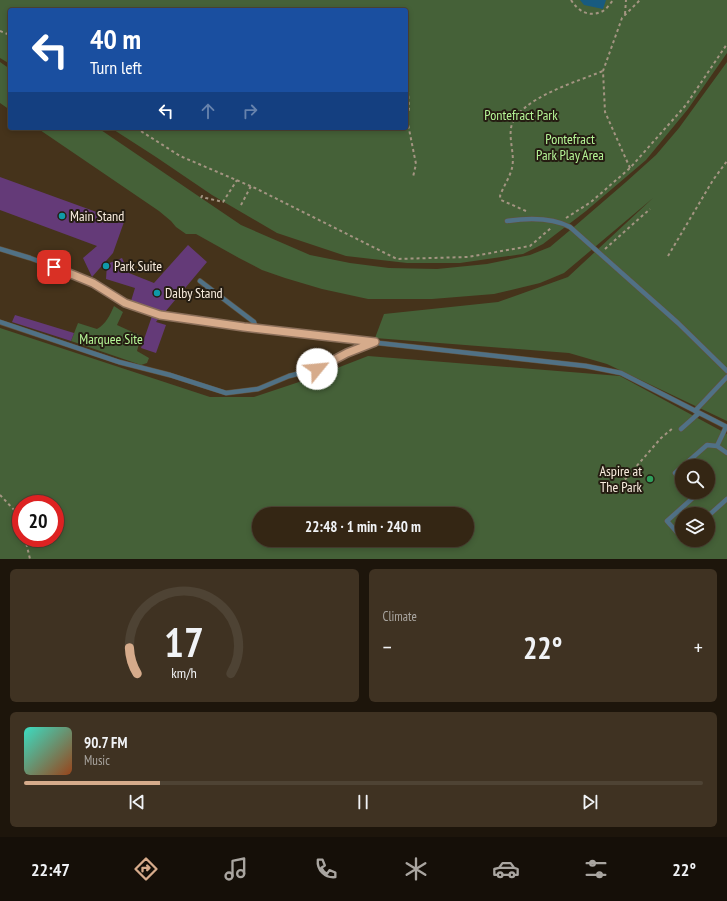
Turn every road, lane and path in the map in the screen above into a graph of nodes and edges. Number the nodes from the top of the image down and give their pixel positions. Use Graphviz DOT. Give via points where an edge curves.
graph roads {
  1 [pos="571,0"];
  2 [pos="613,0"];
  3 [pos="626,0"];
  4 [pos="640,0"];
  5 [pos="625,14"];
  6 [pos="727,44"];
  7 [pos="603,71"];
  8 [pos="408,124"];
  9 [pos="139,130"];
  10 [pos="727,161"];
  11 [pos="630,168"];
  12 [pos="413,178"];
  13 [pos="237,180"];
  14 [pos="251,186"];
  15 [pos="201,198"];
  16 [pos="241,205"];
  17 [pos="650,209"];
  18 [pos="535,219"];
  19 [pos="507,221"];
  20 [pos="560,222"];
  21 [pos="0,249"];
  22 [pos="599,253"];
  23 [pos="668,256"];
  24 [pos="200,280"];
  25 [pos="0,322"];
  26 [pos="256,329"];
  27 [pos="375,342"];
  28 [pos="727,371"];
  29 [pos="727,377"];
  30 [pos="697,412"];
  31 [pos="676,426"];
  32 [pos="726,427"];
  33 [pos="681,429"];
  34 [pos="717,446"];
  35 [pos="727,453"];
  36 [pos="692,459"];
  37 [pos="621,484"];
  38 [pos="0,495"];
  39 [pos="692,499"];
  40 [pos="727,499"];
  41 [pos="683,507"];
  42 [pos="12,508"];
  43 [pos="715,510"];
  44 [pos="675,514"];
  45 [pos="675,530"];
  46 [pos="27,547"];
  47 [pos="30,559"];
  1 -- 2 [label="path" via="578,10 587,14 603,11"];
  3 -- 5 [label="path"];
  4 -- 5 [label="path"];
  5 -- 7 [label="path"];
  6 -- 11 [label="path" via="686,105"];
  7 -- 11 [label="path" via="605,112"];
  7 -- 18 [label="path" via="539,97 525,107 514,120 511,128 512,168 500,200 532,213"];
  8 -- 12 [label="path" via="416,164"];
  9 -- 13 [label="path" via="180,156"];
  10 -- 23 [label="path" via="712,180"];
  11 -- 20 [label="path" via="591,202"];
  13 -- 14 [label="path"];
  13 -- 15 [label="path" via="223,202 202,196"];
  14 -- 16 [label="path"];
  14 -- 20 [label="path" via="397,259 468,257 530,246"];
  17 -- 22 [label="path"];
  18 -- 19 [label="lane"];
  18 -- 20 [label="lane"];
  20 -- 22 [label="lane" via="570,227"];
  21 -- 26 [label="lane" via="78,276 125,303 160,315"];
  22 -- 28 [label="lane" via="678,323"];
  24 -- 26 [label="lane" via="254,322"];
  25 -- 27 [label="lane" via="119,362 226,393 258,389 289,376 317,369"];
  26 -- 27 [label="lane"];
  27 -- 30 [label="lane" via="586,366 621,373"];
  29 -- 30 [label="lane"];
  30 -- 32 [label="lane"];
  30 -- 33 [label="lane"];
  31 -- 37 [label="path" via="661,438"];
  32 -- 34 [label="lane"];
  34 -- 35 [label="lane"];
  34 -- 36 [label="lane" via="707,445"];
  38 -- 42 [label="path"];
  39 -- 41 [label="lane"];
  40 -- 43 [label="lane"];
  44 -- 45 [label="lane" via="667,521"];
  46 -- 47 [label="path"];
}
